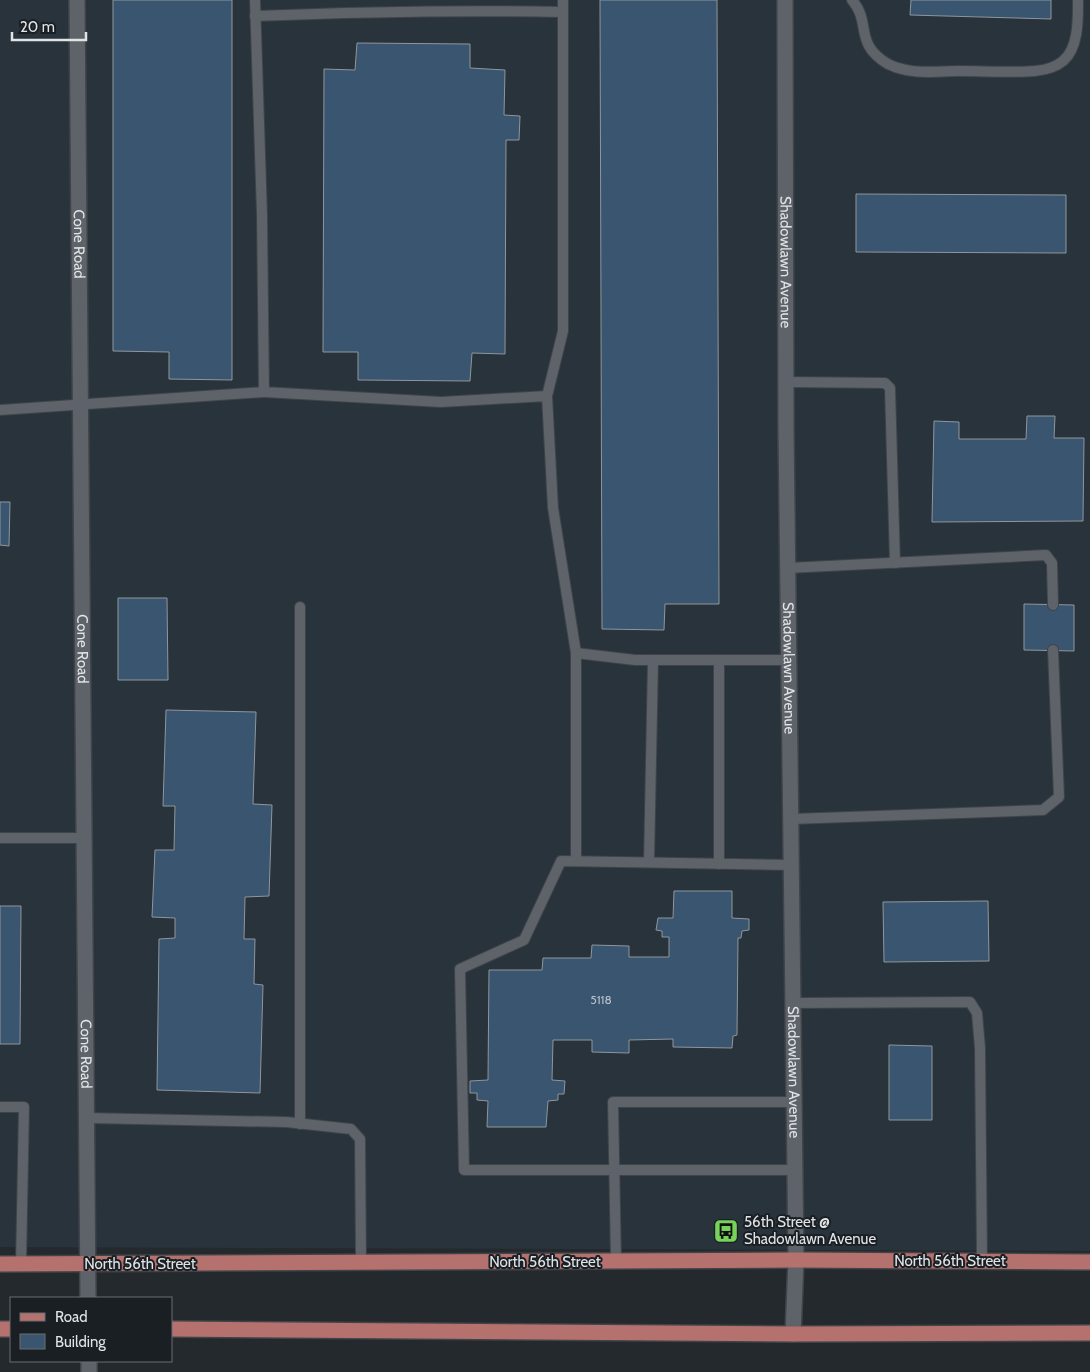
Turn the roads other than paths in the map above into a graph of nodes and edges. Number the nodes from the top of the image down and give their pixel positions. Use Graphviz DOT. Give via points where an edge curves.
graph roads {
  1 [pos="77,0"];
  2 [pos="254,0"];
  3 [pos="563,0"];
  4 [pos="785,0"];
  5 [pos="852,0"];
  6 [pos="1078,0"];
  7 [pos="563,12"];
  8 [pos="255,16"];
  9 [pos="786,382"];
  10 [pos="264,392"];
  11 [pos="547,396"];
  12 [pos="81,403"];
  13 [pos="0,410"];
  14 [pos="895,563"];
  15 [pos="788,568"];
  16 [pos="1053,605"];
  17 [pos="300,607"];
  18 [pos="1053,650"];
  19 [pos="576,653"];
  20 [pos="653,660"];
  21 [pos="719,660"];
  22 [pos="789,660"];
  23 [pos="791,819"];
  24 [pos="0,838"];
  25 [pos="85,838"];
  26 [pos="576,861"];
  27 [pos="649,862"];
  28 [pos="719,864"];
  29 [pos="791,865"];
  30 [pos="793,1003"];
  31 [pos="794,1102"];
  32 [pos="0,1106"];
  33 [pos="87,1118"];
  34 [pos="300,1124"];
  35 [pos="615,1169"];
  36 [pos="795,1170"];
  37 [pos="796,1260"];
  38 [pos="616,1261"];
  39 [pos="982,1261"];
  40 [pos="1090,1262"];
  41 [pos="361,1263"];
  42 [pos="0,1264"];
  43 [pos="21,1264"];
  44 [pos="88,1264"];
  45 [pos="88,1297"];
  46 [pos="172,1329"];
  47 [pos="1090,1333"];
  48 [pos="793,1334"];
  1 -- 12 [label="street, Cone Road"];
  2 -- 8 [label="lane"];
  3 -- 7 [label="lane"];
  4 -- 9 [label="street, Shadowlawn Avenue"];
  5 -- 6 [label="lane" via="860,14 867,43 879,58 902,70 943,71 1034,71 1054,66 1064,60 1075,40"];
  7 -- 8 [label="lane" via="467,10"];
  7 -- 11 [label="lane" via="563,331"];
  8 -- 10 [label="lane"];
  9 -- 14 [label="lane" via="885,383 890,388"];
  9 -- 15 [label="street, Shadowlawn Avenue"];
  10 -- 11 [label="lane" via="442,402"];
  10 -- 12 [label="lane"];
  11 -- 19 [label="lane" via="552,508"];
  12 -- 13 [label="lane"];
  12 -- 25 [label="street, Cone Road"];
  14 -- 15 [label="lane"];
  14 -- 16 [label="lane" via="1046,555 1052,563"];
  15 -- 22 [label="street, Shadowlawn Avenue"];
  17 -- 34 [label="lane"];
  18 -- 23 [label="lane" via="1059,797 1043,810"];
  19 -- 20 [label="lane"];
  19 -- 26 [label="lane"];
  20 -- 21 [label="lane"];
  20 -- 27 [label="lane"];
  21 -- 22 [label="lane"];
  21 -- 28 [label="lane"];
  22 -- 23 [label="street, Shadowlawn Avenue"];
  23 -- 29 [label="street, Shadowlawn Avenue"];
  24 -- 25 [label="lane"];
  25 -- 33 [label="street, Cone Road"];
  26 -- 27 [label="lane"];
  26 -- 35 [label="lane" via="561,860 524,940 460,969 464,1170"];
  27 -- 28 [label="lane"];
  28 -- 29 [label="lane"];
  29 -- 30 [label="street, Shadowlawn Avenue"];
  30 -- 31 [label="street, Shadowlawn Avenue"];
  30 -- 39 [label="lane" via="970,1002 977,1013 980,1048"];
  31 -- 35 [label="lane" via="613,1102"];
  31 -- 36 [label="street, Shadowlawn Avenue"];
  32 -- 43 [label="lane" via="24,1107"];
  33 -- 34 [label="lane"];
  33 -- 44 [label="street, Cone Road"];
  34 -- 41 [label="lane" via="351,1128 360,1139"];
  35 -- 36 [label="lane"];
  35 -- 38 [label="lane"];
  36 -- 37 [label="street, Shadowlawn Avenue"];
  37 -- 38 [label="main road, North 56th Street"];
  37 -- 39 [label="main road, North 56th Street"];
  37 -- 48 [label="street, Shadowlawn Avenue"];
  38 -- 41 [label="main road, North 56th Street"];
  39 -- 40 [label="main road, North 56th Street"];
  41 -- 44 [label="main road, North 56th Street"];
  42 -- 43 [label="main road, North 56th Street"];
  43 -- 44 [label="main road, North 56th Street"];
  44 -- 45 [label="street, Cone Road"];
  46 -- 48 [label="main road"];
  47 -- 48 [label="main road"];
}
